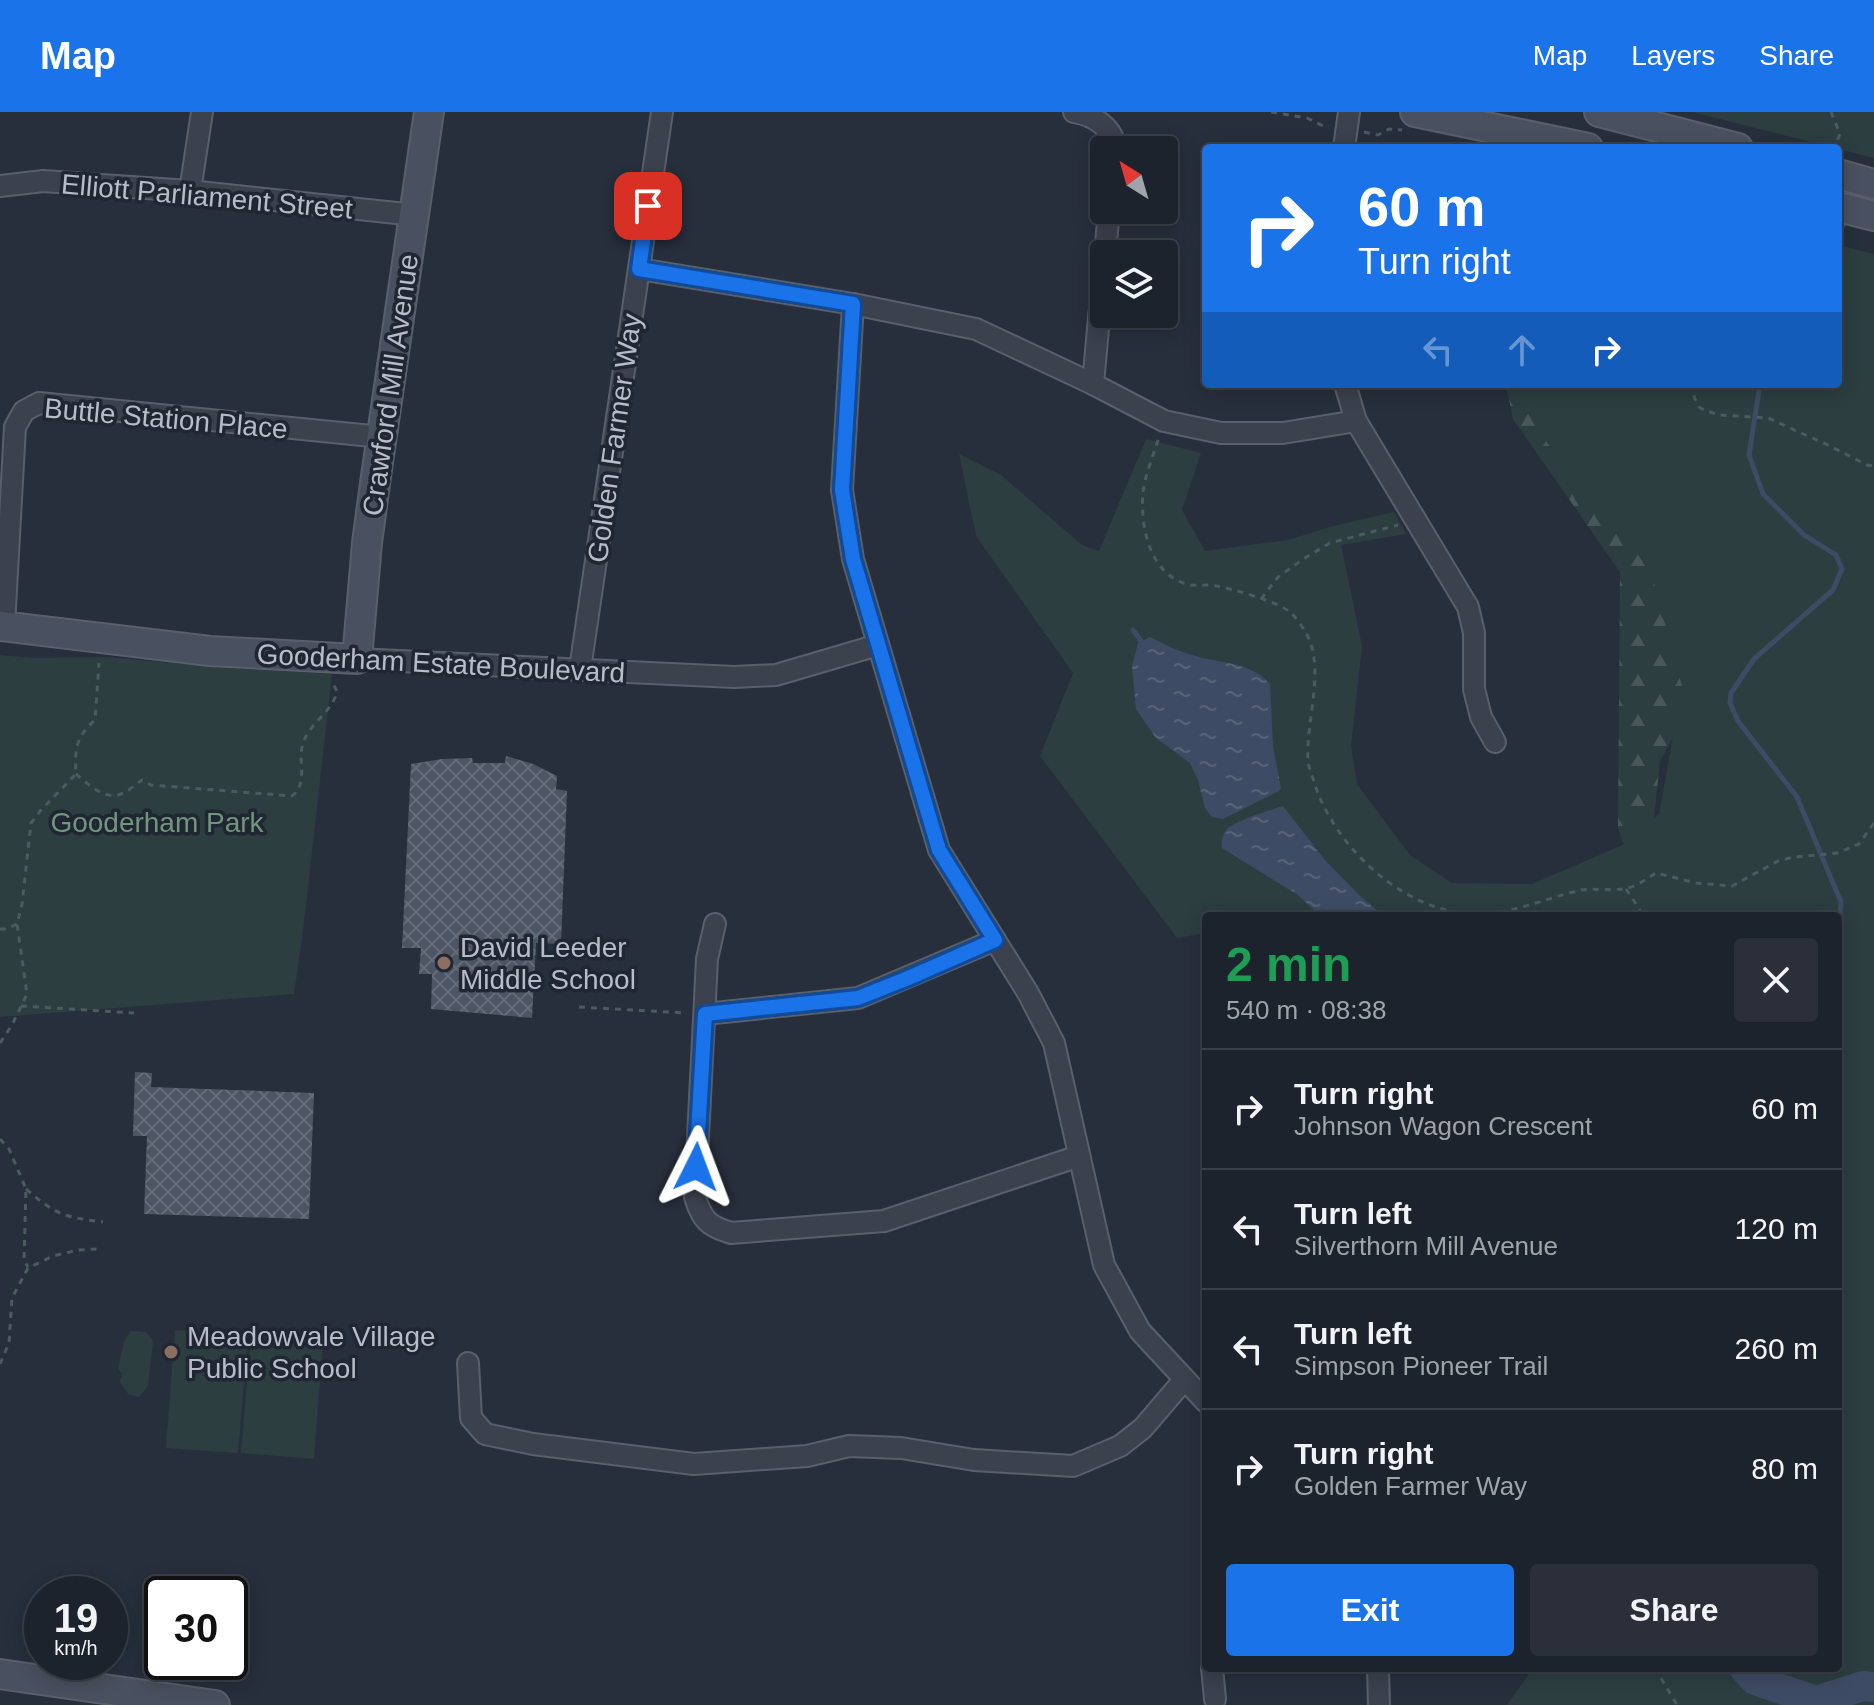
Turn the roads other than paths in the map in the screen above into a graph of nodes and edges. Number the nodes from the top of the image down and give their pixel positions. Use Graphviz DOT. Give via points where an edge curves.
graph roads {
  1 [pos="202,112"];
  2 [pos="429,112"];
  3 [pos="662,112"];
  4 [pos="1074,112"];
  5 [pos="1349,112"];
  6 [pos="1415,112"];
  7 [pos="1599,112"];
  8 [pos="1111,136"];
  9 [pos="1345,144"];
  10 [pos="1569,144"];
  11 [pos="1723,144"];
  12 [pos="1842,175"];
  13 [pos="1874,184"];
  14 [pos="0,186"];
  15 [pos="190,191"];
  16 [pos="1842,208"];
  17 [pos="415,215"];
  18 [pos="1874,216"];
  19 [pos="639,269"];
  20 [pos="853,304"];
  21 [pos="1098,328"];
  22 [pos="1093,384"];
  23 [pos="1346,388"];
  24 [pos="1356,421"];
  25 [pos="382,437"];
  26 [pos="2,626"];
  27 [pos="878,645"];
  28 [pos="357,659"];
  29 [pos="580,669"];
  30 [pos="1495,742"];
  31 [pos="715,924"];
  32 [pos="995,940"];
  33 [pos="705,1014"];
  34 [pos="1079,1156"];
  35 [pos="468,1363"];
  36 [pos="1184,1380"];
  37 [pos="1202,1398"];
  38 [pos="1212,1672"];
  39 [pos="1378,1672"];
  40 [pos="0,1674"];
  41 [pos="109,1697"];
  42 [pos="1215,1699"];
  43 [pos="215,1705"];
  44 [pos="1379,1705"];
  1 -- 15 [label="street"];
  2 -- 17 [label="street, Crawford Mill Avenue"];
  3 -- 19 [label="street, Golden Farmer Way"];
  4 -- 8 [label="street" via="1104,124"];
  5 -- 9 [label="street"];
  6 -- 10 [label="street"];
  7 -- 11 [label="street"];
  12 -- 13 [label="street"];
  14 -- 15 [label="street, Elliott Parliament Street" via="43,181"];
  15 -- 17 [label="street, Elliott Parliament Street"];
  16 -- 18 [label="street"];
  17 -- 25 [label="street, Crawford Mill Avenue"];
  19 -- 20 [label="street"];
  19 -- 29 [label="street, Golden Farmer Way"];
  20 -- 22 [label="street" via="976,329"];
  20 -- 27 [label="street" via="842,490 853,559"];
  21 -- 22 [label="street"];
  22 -- 24 [label="street" via="1164,421 1221,433 1283,433"];
  23 -- 24 [label="street"];
  24 -- 30 [label="street" via="1468,607 1474,633 1474,689"];
  25 -- 26 [label="street, Buttle Station Place" via="39,403 24,411 15,427"];
  25 -- 28 [label="street, Crawford Mill Avenue"];
  26 -- 28 [label="street, Gooderham Estate Boulevard" via="210,651"];
  27 -- 29 [label="street, Gooderham Estate Boulevard" via="776,675"];
  27 -- 32 [label="street" via="939,850"];
  28 -- 29 [label="street, Gooderham Estate Boulevard"];
  31 -- 33 [label="street" via="707,959"];
  32 -- 33 [label="street" via="858,998"];
  32 -- 34 [label="street" via="1054,1043"];
  33 -- 34 [label="street" via="695,1197 700,1215 714,1228 731,1233 884,1221"];
  34 -- 36 [label="street" via="1104,1265 1140,1331"];
  35 -- 36 [label="street" via="471,1418 485,1434 694,1464 807,1456 849,1446 1073,1466 1120,1446"];
  36 -- 37 [label="street"];
  38 -- 42 [label="street"];
  39 -- 44 [label="street"];
  40 -- 41 [label="street"];
  41 -- 43 [label="street"];
}
